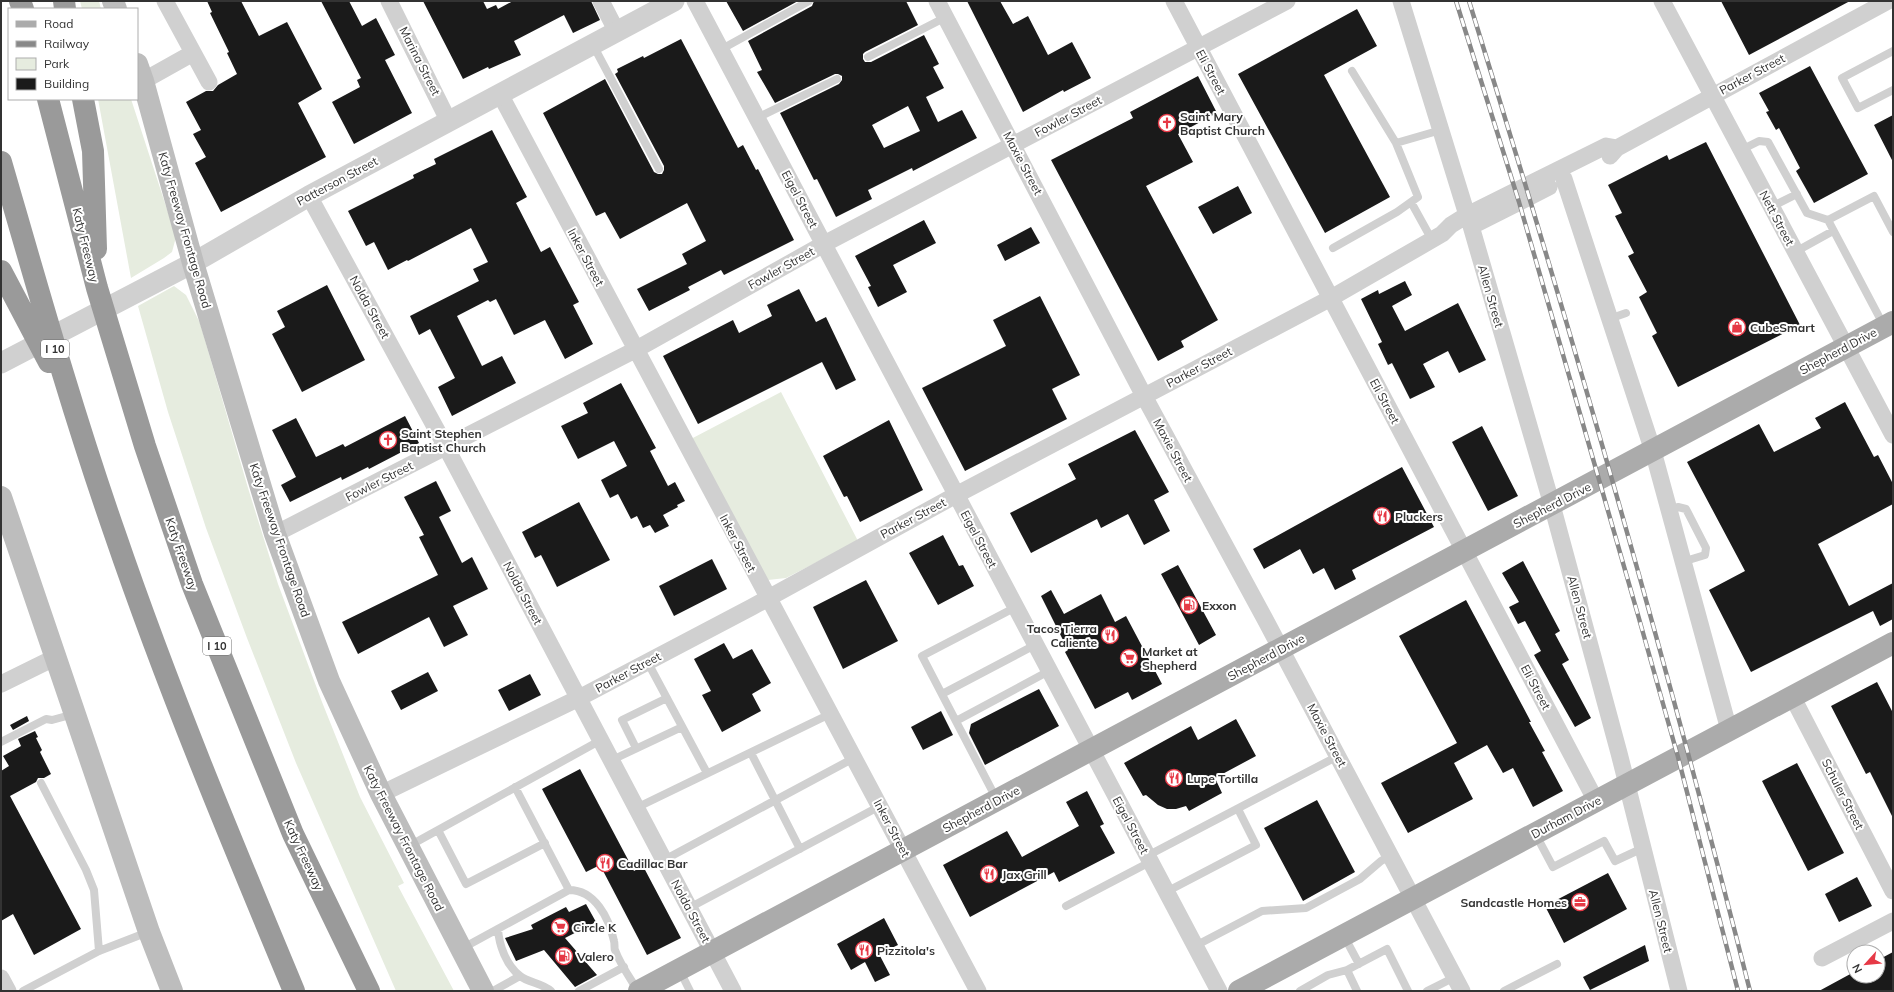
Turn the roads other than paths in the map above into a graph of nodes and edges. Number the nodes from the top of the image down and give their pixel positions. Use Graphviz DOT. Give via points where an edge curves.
graph roads {
  1 [pos="165,1"];
  2 [pos="389,1"];
  3 [pos="601,1"];
  4 [pos="674,1"];
  5 [pos="695,1"];
  6 [pos="809,1"];
  7 [pos="937,1"];
  8 [pos="1174,1"];
  9 [pos="1287,1"];
  10 [pos="1401,1"];
  11 [pos="1662,1"];
  12 [pos="1888,1"];
  13 [pos="946,17"];
  14 [pos="617,32"];
  15 [pos="593,45"];
  16 [pos="1198,46"];
  17 [pos="720,50"];
  18 [pos="1893,51"];
  19 [pos="193,53"];
  20 [pos="868,57"];
  21 [pos="1352,71"];
  22 [pos="140,72"];
  23 [pos="837,79"];
  24 [pos="209,82"];
  25 [pos="1893,90"];
  26 [pos="500,94"];
  27 [pos="1712,95"];
  28 [pos="48,100"];
  29 [pos="82,100"];
  30 [pos="756,118"];
  31 [pos="449,122"];
  32 [pos="1441,130"];
  33 [pos="1396,143"];
  34 [pos="1014,145"];
  35 [pos="1617,148"];
  36 [pos="1741,150"];
  37 [pos="1,162"];
  38 [pos="659,169"];
  39 [pos="1564,179"];
  40 [pos="1797,194"];
  41 [pos="309,196"];
  42 [pos="1411,202"];
  43 [pos="1772,208"];
  44 [pos="1469,220"];
  45 [pos="1828,220"];
  46 [pos="1833,231"];
  47 [pos="1893,232"];
  48 [pos="1437,237"];
  49 [pos="824,244"];
  50 [pos="1333,248"];
  51 [pos="1795,252"];
  52 [pos="193,263"];
  53 [pos="1,271"];
  54 [pos="97,288"];
  55 [pos="1331,298"];
  56 [pos="1626,313"];
  57 [pos="1609,319"];
  58 [pos="1889,325"];
  59 [pos="1846,347"];
  60 [pos="635,350"];
  61 [pos="2,363"];
  62 [pos="1144,396"];
  63 [pos="71,404"];
  64 [pos="1893,435"];
  65 [pos="446,447"];
  66 [pos="1652,451"];
  67 [pos="956,495"];
  68 [pos="1,497"];
  69 [pos="1552,505"];
  70 [pos="1669,511"];
  71 [pos="275,534"];
  72 [pos="1464,550"];
  73 [pos="1682,562"];
  74 [pos="767,598"];
  75 [pos="1016,607"];
  76 [pos="1893,643"];
  77 [pos="1035,645"];
  78 [pos="1281,649"];
  79 [pos="56,657"];
  80 [pos="647,661"];
  81 [pos="1049,671"];
  82 [pos="1,684"];
  83 [pos="942,694"];
  84 [pos="1792,696"];
  85 [pos="578,698"];
  86 [pos="667,698"];
  87 [pos="74,713"];
  88 [pos="830,714"];
  89 [pos="956,720"];
  90 [pos="682,727"];
  91 [pos="1728,730"];
  92 [pos="601,740"];
  93 [pos="1,742"];
  94 [pos="636,748"];
  95 [pos="1091,750"];
  96 [pos="751,753"];
  97 [pos="1338,756"];
  98 [pos="854,758"];
  99 [pos="612,760"];
  100 [pos="707,773"];
  101 [pos="41,783"];
  102 [pos="1627,785"];
  103 [pos="515,787"];
  104 [pos="380,794"];
  105 [pos="1596,800"];
  106 [pos="775,801"];
  107 [pos="997,801"];
  108 [pos="880,806"];
  109 [pos="636,808"];
  110 [pos="1238,809"];
  111 [pos="438,830"];
  112 [pos="1535,832"];
  113 [pos="545,843"];
  114 [pos="408,846"];
  115 [pos="1643,848"];
  116 [pos="800,849"];
  117 [pos="904,850"];
  118 [pos="1390,856"];
  119 [pos="1149,859"];
  120 [pos="664,860"];
  121 [pos="569,890"];
  122 [pos="1893,891"];
  123 [pos="1166,892"];
  124 [pos="1412,898"];
  125 [pos="1066,906"];
  126 [pos="689,908"];
  127 [pos="1893,921"];
  128 [pos="498,929"];
  129 [pos="149,932"];
  130 [pos="1343,935"];
  131 [pos="1195,946"];
  132 [pos="461,949"];
  133 [pos="99,951"];
  134 [pos="712,952"];
  135 [pos="1822,958"];
  136 [pos="1359,964"];
  137 [pos="1557,964"];
  138 [pos="624,967"];
  139 [pos="679,970"];
  140 [pos="1347,970"];
  141 [pos="520,976"];
  142 [pos="1,978"];
  143 [pos="1458,984"];
  144 [pos="8,991"];
  145 [pos="23,991"];
  146 [pos="172,991"];
  147 [pos="294,991"];
  148 [pos="369,991"];
  149 [pos="483,991"];
  150 [pos="493,991"];
  151 [pos="551,991"];
  152 [pos="579,991"];
  153 [pos="638,991"];
  154 [pos="690,991"];
  155 [pos="733,991"];
  156 [pos="978,991"];
  157 [pos="1218,991"];
  158 [pos="1240,991"];
  159 [pos="1300,991"];
  160 [pos="1357,991"];
  161 [pos="1408,991"];
  162 [pos="1427,991"];
  163 [pos="1504,991"];
  164 [pos="1679,991"];
  1 -- 19 [label="street"];
  2 -- 31 [label="street, Marina Street"];
  3 -- 14 [label="street"];
  4 -- 14 [label="street, Patterson Street"];
  5 -- 17 [label="street, Eigel Street"];
  6 -- 17 [label="lane"];
  7 -- 13 [label="street, Maxie Street"];
  8 -- 16 [label="street, Eli Street"];
  9 -- 16 [label="street, Fowler Street"];
  10 -- 32 [label="street, Allen Street"];
  11 -- 27 [label="street, Nett Street"];
  12 -- 27 [label="street, Parker Street"];
  13 -- 20 [label="lane"];
  13 -- 34 [label="street, Maxie Street"];
  14 -- 15 [label="street, Patterson Street"];
  15 -- 26 [label="street, Patterson Street"];
  15 -- 38 [label="lane"];
  16 -- 34 [label="street, Fowler Street"];
  16 -- 55 [label="street, Eli Street"];
  17 -- 30 [label="street, Eigel Street"];
  18 -- 25 [label="lane" via="1842,78 1858,108"];
  19 -- 22 [label="street"];
  19 -- 24 [label="street"];
  21 -- 33 [label="lane"];
  22 -- 52 [label="main road, Katy Freeway Frontage Road"];
  23 -- 30 [label="lane"];
  26 -- 31 [label="street, Patterson Street"];
  26 -- 60 [label="street, Inker Street"];
  27 -- 35 [label="street, Parker Street"];
  27 -- 36 [label="street, Nett Street"];
  28 -- 54 [label="highway, Katy Freeway / I 10"];
  29 -- 54 [label="highway" via="93,151"];
  30 -- 49 [label="street, Eigel Street"];
  31 -- 41 [label="street, Patterson Street"];
  32 -- 33 [label="lane"];
  32 -- 44 [label="street, Allen Street"];
  33 -- 42 [label="lane" via="1418,197"];
  34 -- 49 [label="street, Fowler Street"];
  34 -- 62 [label="street, Maxie Street"];
  35 -- 39 [label="street, Parker Street" via="1612,155"];
  35 -- 44 [label="street, Parker Street" via="1606,146"];
  36 -- 40 [label="lane" via="1759,141 1768,142"];
  36 -- 43 [label="street, Nett Street"];
  37 -- 63 [label="highway, I 10"];
  39 -- 44 [label="street, Parker Street"];
  39 -- 57 [label="street"];
  40 -- 43 [label="lane"];
  40 -- 45 [label="lane" via="1807,213"];
  41 -- 52 [label="street, Patterson Street"];
  41 -- 65 [label="street, Nolda Street"];
  42 -- 48 [label="lane"];
  42 -- 50 [label="lane"];
  43 -- 51 [label="street, Nett Street"];
  44 -- 48 [label="street, Parker Street" via="1451,225"];
  44 -- 69 [label="street, Allen Street"];
  45 -- 46 [label="lane"];
  45 -- 47 [label="lane" via="1874,196"];
  46 -- 51 [label="lane"];
  46 -- 58 [label="lane"];
  48 -- 55 [label="street, Parker Street"];
  49 -- 60 [label="street, Fowler Street"];
  49 -- 67 [label="street, Eigel Street"];
  51 -- 59 [label="street, Nett Street"];
  52 -- 61 [label="street, Patterson Street"];
  52 -- 71 [label="main road, Katy Freeway Frontage Road"];
  53 -- 63 [label="highway"];
  54 -- 148 [label="highway, Katy Freeway / I 10" via="145,446 192,584 293,834"];
  55 -- 62 [label="street, Parker Street"];
  55 -- 72 [label="street, Eli Street"];
  56 -- 57 [label="lane"];
  57 -- 66 [label="street"];
  58 -- 59 [label="main road, Shepherd Drive"];
  59 -- 64 [label="street, Nett Street"];
  59 -- 66 [label="main road, Shepherd Drive"];
  60 -- 65 [label="street, Fowler Street"];
  60 -- 74 [label="street, Inker Street"];
  62 -- 67 [label="street, Parker Street"];
  62 -- 78 [label="street, Maxie Street"];
  63 -- 147 [label="highway, I 10" via="115,535 176,702"];
  65 -- 71 [label="street, Fowler Street"];
  65 -- 85 [label="street, Nolda Street"];
  66 -- 69 [label="main road, Shepherd Drive"];
  66 -- 70 [label="street"];
  67 -- 74 [label="street, Parker Street"];
  67 -- 75 [label="street, Eigel Street"];
  68 -- 79 [label="main road"];
  69 -- 72 [label="main road, Shepherd Drive"];
  69 -- 102 [label="street, Allen Street"];
  70 -- 73 [label="street"];
  70 -- 73 [label="lane" via="1678,507 1686,509 1706,548 1705,554"];
  71 -- 104 [label="main road, Katy Freeway Frontage Road" via="329,681"];
  72 -- 78 [label="main road, Shepherd Drive"];
  72 -- 105 [label="street, Eli Street"];
  73 -- 91 [label="street"];
  74 -- 80 [label="street, Parker Street"];
  74 -- 88 [label="street, Inker Street"];
  75 -- 77 [label="street, Eigel Street"];
  75 -- 83 [label="lane" via="922,656"];
  76 -- 84 [label="main road, Durham Drive"];
  77 -- 81 [label="street, Eigel Street"];
  77 -- 83 [label="lane"];
  78 -- 95 [label="main road, Shepherd Drive"];
  78 -- 97 [label="street, Maxie Street"];
  79 -- 82 [label="street"];
  79 -- 87 [label="main road"];
  80 -- 85 [label="street, Parker Street"];
  80 -- 86 [label="lane"];
  81 -- 89 [label="lane"];
  81 -- 95 [label="street, Eigel Street"];
  83 -- 89 [label="lane"];
  84 -- 91 [label="main road, Durham Drive"];
  84 -- 122 [label="street, Schuler Street"];
  85 -- 92 [label="street, Nolda Street"];
  85 -- 104 [label="street, Parker Street"];
  86 -- 90 [label="lane"];
  86 -- 94 [label="lane" via="622,720"];
  87 -- 93 [label="lane" via="52,720 46,719"];
  87 -- 129 [label="main road"];
  88 -- 96 [label="lane"];
  88 -- 98 [label="street, Inker Street"];
  89 -- 107 [label="lane"];
  90 -- 94 [label="lane"];
  90 -- 100 [label="lane"];
  91 -- 102 [label="main road, Durham Drive"];
  92 -- 99 [label="street, Nolda Street"];
  92 -- 103 [label="lane"];
  94 -- 99 [label="lane"];
  95 -- 107 [label="main road, Shepherd Drive"];
  95 -- 119 [label="street, Eigel Street"];
  96 -- 100 [label="lane"];
  96 -- 106 [label="lane"];
  97 -- 110 [label="lane"];
  97 -- 118 [label="street, Maxie Street"];
  98 -- 106 [label="lane"];
  98 -- 108 [label="street, Inker Street"];
  99 -- 109 [label="street, Nolda Street"];
  100 -- 109 [label="lane"];
  101 -- 133 [label="lane" via="94,890"];
  102 -- 105 [label="main road, Durham Drive"];
  102 -- 115 [label="street, Allen Street"];
  103 -- 111 [label="lane"];
  103 -- 113 [label="lane"];
  104 -- 114 [label="main road, Katy Freeway Frontage Road"];
  105 -- 112 [label="main road, Durham Drive"];
  106 -- 116 [label="lane"];
  106 -- 120 [label="lane"];
  107 -- 117 [label="main road, Shepherd Drive"];
  108 -- 116 [label="lane"];
  108 -- 117 [label="street, Inker Street"];
  109 -- 120 [label="street, Nolda Street"];
  110 -- 119 [label="lane"];
  110 -- 123 [label="lane" via="1256,845"];
  111 -- 113 [label="lane" via="466,884"];
  111 -- 114 [label="lane"];
  112 -- 115 [label="lane" via="1553,867 1604,841 1615,861"];
  112 -- 124 [label="main road, Durham Drive"];
  113 -- 121 [label="lane"];
  114 -- 132 [label="main road, Katy Freeway Frontage Road"];
  115 -- 164 [label="street, Allen Street"];
  116 -- 126 [label="lane"];
  117 -- 134 [label="main road, Shepherd Drive"];
  117 -- 156 [label="street, Inker Street"];
  118 -- 124 [label="street, Maxie Street"];
  118 -- 131 [label="lane" via="1360,879 1306,908 1262,911"];
  119 -- 123 [label="street, Eigel Street"];
  119 -- 125 [label="lane"];
  120 -- 126 [label="street, Nolda Street"];
  121 -- 128 [label="lane"];
  121 -- 138 [label="lane" via="579,890 588,894 600,907 611,931 615,950"];
  123 -- 131 [label="street, Eigel Street"];
  124 -- 130 [label="main road, Durham Drive"];
  124 -- 143 [label="street, Maxie Street"];
  126 -- 134 [label="street, Nolda Street"];
  127 -- 135 [label="street"];
  128 -- 132 [label="lane"];
  128 -- 141 [label="lane" via="499,942 506,959"];
  129 -- 133 [label="lane"];
  129 -- 146 [label="main road"];
  130 -- 136 [label="lane"];
  130 -- 158 [label="main road, Durham Drive"];
  131 -- 157 [label="street, Eigel Street"];
  132 -- 149 [label="main road, Katy Freeway Frontage Road"];
  133 -- 145 [label="lane"];
  134 -- 139 [label="main road, Shepherd Drive"];
  134 -- 155 [label="street, Nolda Street"];
  136 -- 140 [label="lane"];
  136 -- 161 [label="lane" via="1387,950"];
  137 -- 163 [label="lane"];
  138 -- 152 [label="lane"];
  138 -- 153 [label="lane"];
  139 -- 153 [label="main road, Shepherd Drive"];
  139 -- 154 [label="lane"];
  140 -- 159 [label="lane" via="1328,975"];
  140 -- 160 [label="lane"];
  141 -- 150 [label="lane"];
  141 -- 151 [label="lane"];
  142 -- 144 [label="street"];
  143 -- 162 [label="lane"];
}
